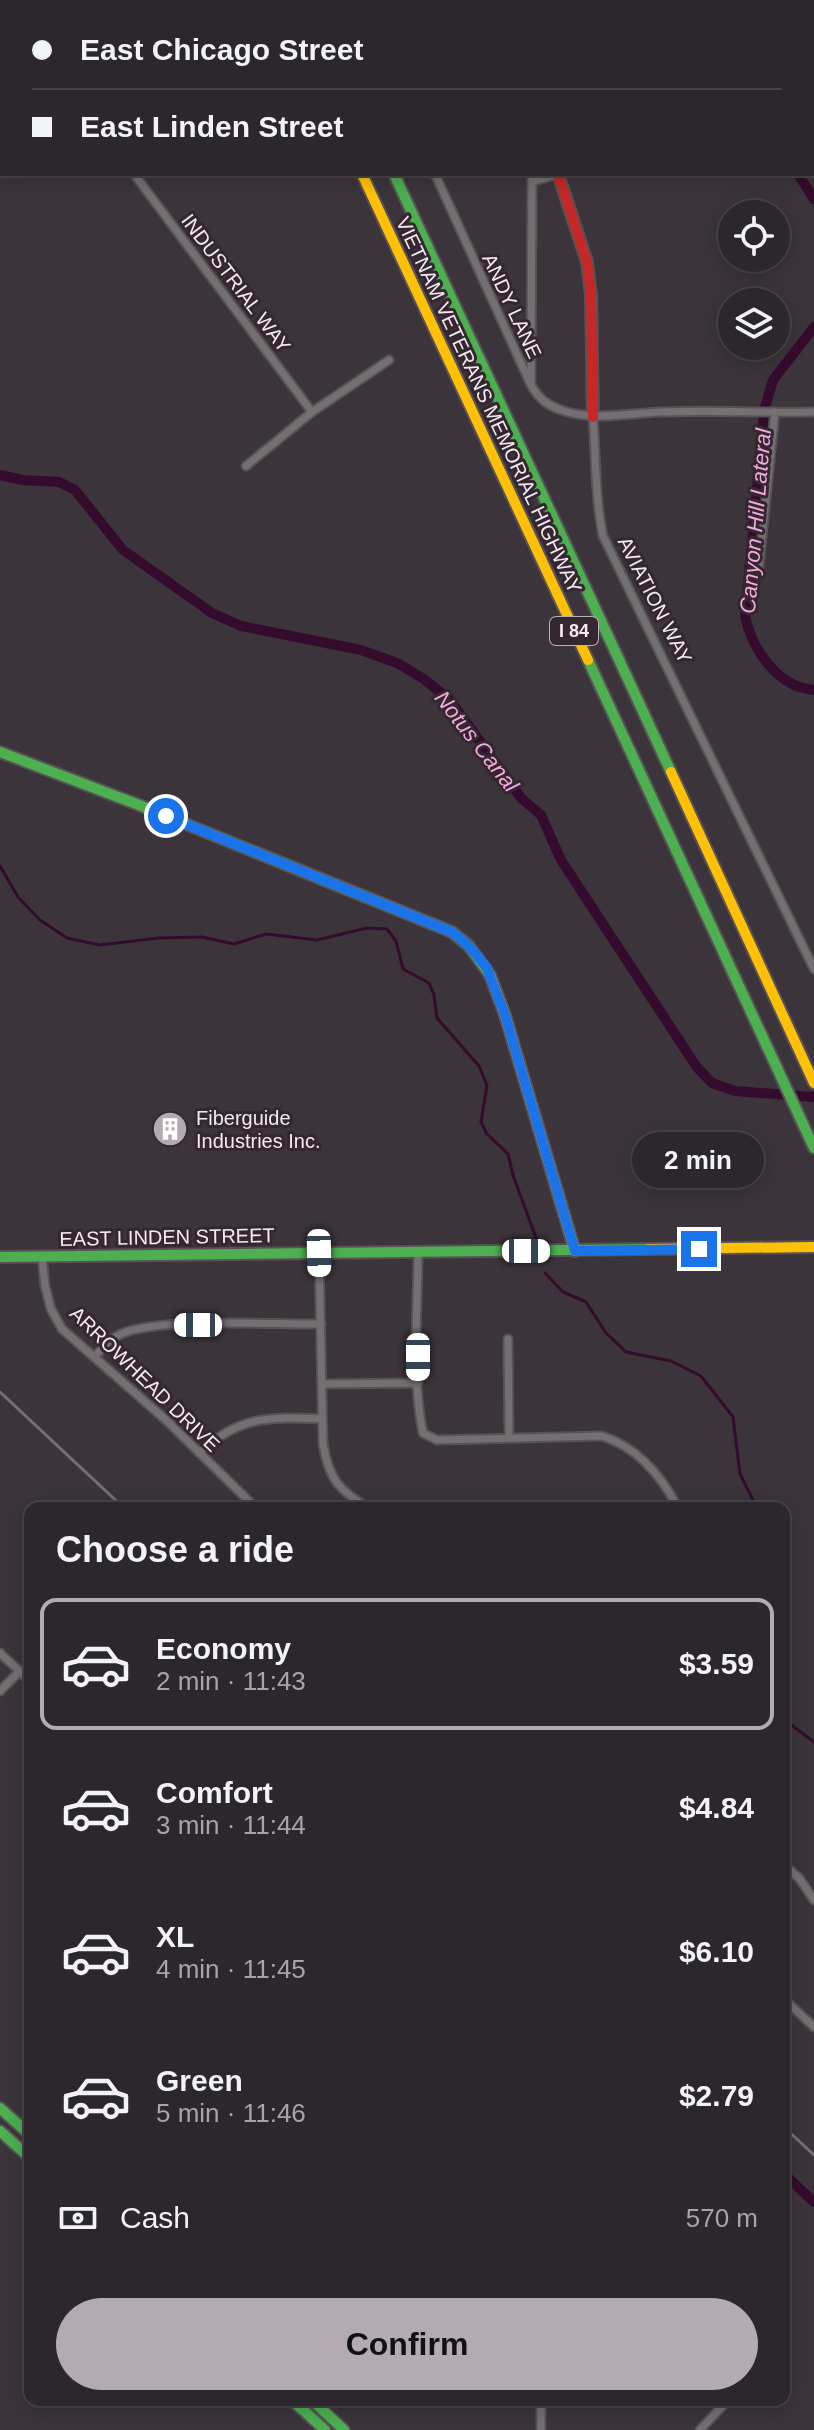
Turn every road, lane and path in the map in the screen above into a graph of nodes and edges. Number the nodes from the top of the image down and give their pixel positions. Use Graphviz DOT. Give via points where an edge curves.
graph roads {
  1 [pos="135,176"];
  2 [pos="363,176"];
  3 [pos="395,176"];
  4 [pos="436,176"];
  5 [pos="559,176"];
  6 [pos="532,178"];
  7 [pos="389,360"];
  8 [pos="531,385"];
  9 [pos="312,412"];
  10 [pos="775,412"];
  11 [pos="814,412"];
  12 [pos="593,417"];
  13 [pos="246,466"];
  14 [pos="759,566"];
  15 [pos="0,752"];
  16 [pos="814,969"];
  17 [pos="814,1083"];
  18 [pos="814,1148"];
  19 [pos="814,1247"];
  20 [pos="575,1251"];
  21 [pos="418,1252"];
  22 [pos="319,1253"];
  23 [pos="42,1256"];
  24 [pos="0,1257"];
  25 [pos="321,1324"];
  26 [pos="508,1339"];
  27 [pos="94,1357"];
  28 [pos="418,1383"];
  29 [pos="322,1384"];
  30 [pos="322,1419"];
  31 [pos="509,1438"];
  32 [pos="199,1453"];
  33 [pos="250,1502"];
  34 [pos="358,1502"];
  35 [pos="675,1502"];
  36 [pos="0,1653"];
  37 [pos="20,1671"];
  38 [pos="24,1675"];
  39 [pos="0,1691"];
  40 [pos="790,1870"];
  41 [pos="814,1900"];
  42 [pos="790,2005"];
  43 [pos="814,2027"];
  44 [pos="2,2115"];
  45 [pos="0,2131"];
  46 [pos="24,2131"];
  47 [pos="24,2153"];
  48 [pos="299,2406"];
  49 [pos="318,2406"];
  50 [pos="541,2406"];
  51 [pos="722,2406"];
  52 [pos="325,2430"];
  53 [pos="344,2430"];
  54 [pos="541,2430"];
  55 [pos="700,2430"];
  1 -- 9 [label="street, INDUSTRIAL WAY"];
  2 -- 18 [label="main road, VIETNAM VETERANS MEMORIAL HIGHWAY / I 84"];
  3 -- 17 [label="main road, VIETNAM VETERANS MEMORIAL HIGHWAY / I 84"];
  4 -- 8 [label="street, ANDY LANE"];
  5 -- 12 [label="main road, AVIATION WAY" via="587,262"];
  6 -- 8 [label="street"];
  7 -- 9 [label="street"];
  8 -- 12 [label="street, ANDY LANE" via="547,404"];
  9 -- 13 [label="street"];
  10 -- 11 [label="street, ANDY LANE"];
  10 -- 12 [label="street, ANDY LANE"];
  10 -- 14 [label="street"];
  12 -- 16 [label="street, AVIATION WAY" via="603,536"];
  15 -- 20 [label="main road" via="452,932 469,946 487,968 505,1015"];
  19 -- 20 [label="main road, EAST LINDEN STREET"];
  20 -- 21 [label="main road, EAST LINDEN STREET"];
  21 -- 22 [label="main road, EAST LINDEN STREET"];
  21 -- 28 [label="street"];
  22 -- 23 [label="main road, EAST LINDEN STREET"];
  22 -- 25 [label="street"];
  23 -- 24 [label="main road, EAST LINDEN STREET"];
  23 -- 27 [label="street, ARROWHEAD DRIVE" via="51,1309 62,1329"];
  25 -- 27 [label="street" via="138,1328 115,1337"];
  25 -- 29 [label="street"];
  26 -- 31 [label="street"];
  27 -- 32 [label="street, ARROWHEAD DRIVE"];
  28 -- 29 [label="street"];
  28 -- 31 [label="street" via="423,1433 437,1440"];
  29 -- 30 [label="street"];
  30 -- 32 [label="street" via="243,1423 220,1433"];
  30 -- 34 [label="street" via="324,1454 333,1480"];
  31 -- 35 [label="street" via="602,1436 623,1443 649,1465"];
  32 -- 33 [label="street, ARROWHEAD DRIVE"];
  36 -- 37 [label="street"];
  37 -- 38 [label="street"];
  37 -- 39 [label="street"];
  40 -- 41 [label="street"];
  42 -- 43 [label="street"];
  44 -- 46 [label="main road"];
  45 -- 47 [label="main road"];
  48 -- 52 [label="main road"];
  49 -- 53 [label="main road"];
  50 -- 54 [label="street"];
  51 -- 55 [label="street"];
}
